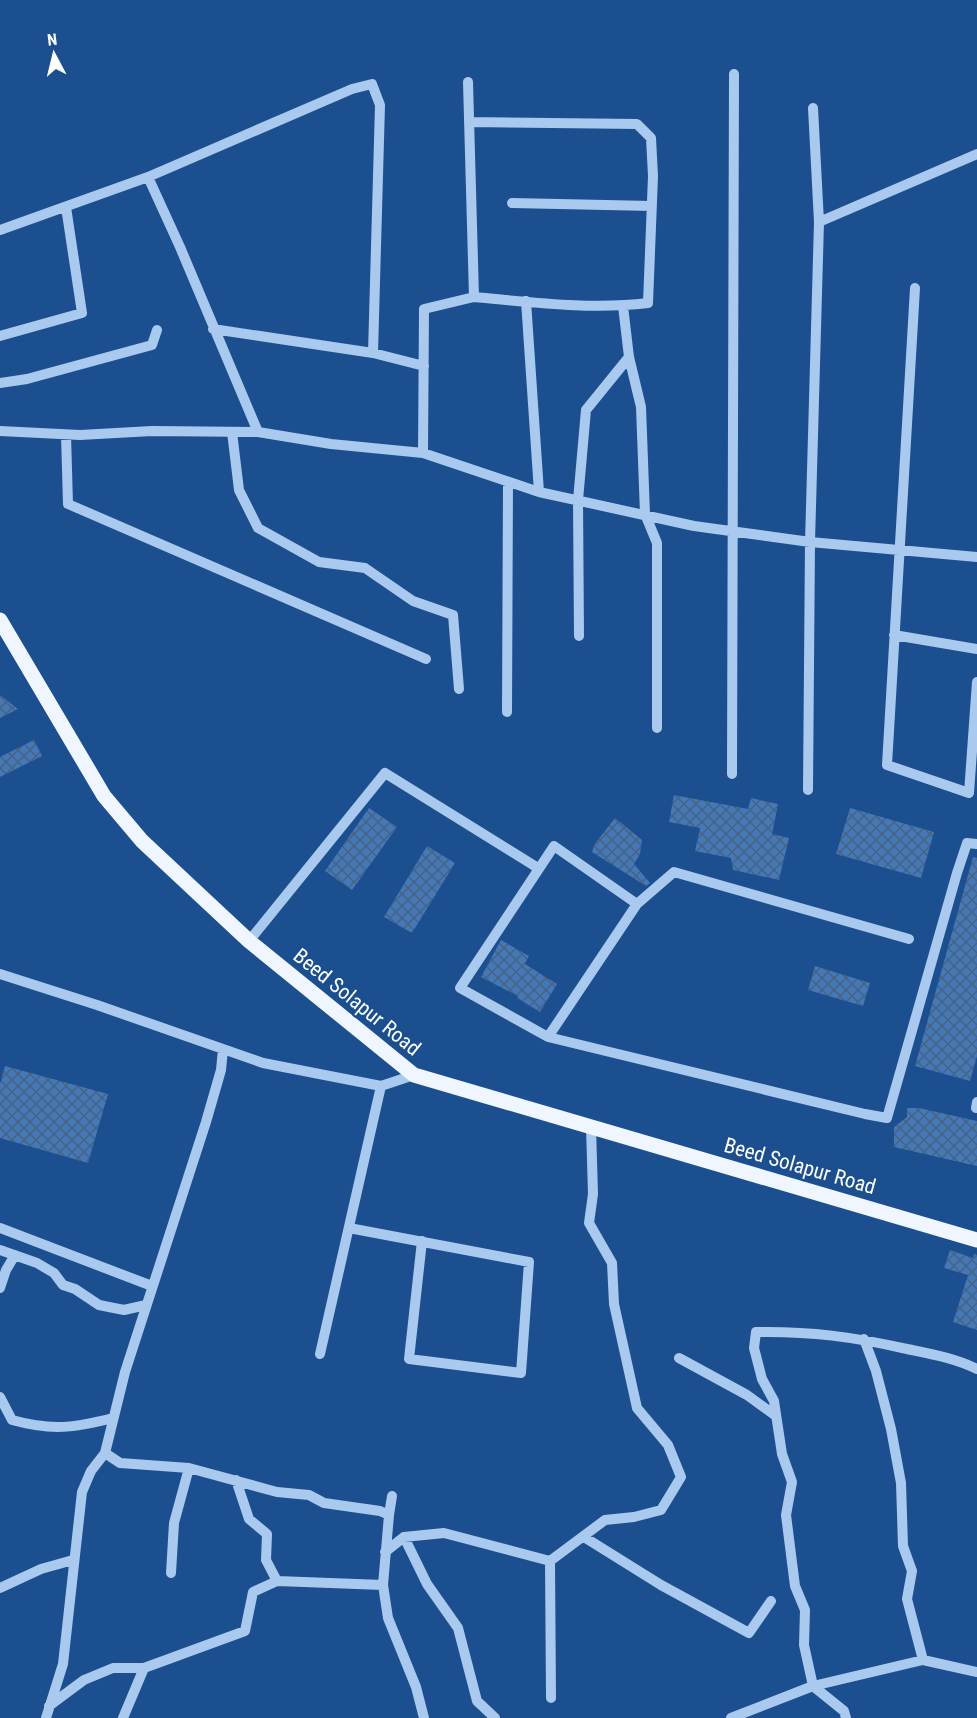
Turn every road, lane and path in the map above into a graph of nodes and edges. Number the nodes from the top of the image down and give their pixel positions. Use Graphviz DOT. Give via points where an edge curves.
graph roads {
  1 [pos="734,74"];
  2 [pos="468,82"];
  3 [pos="813,108"];
  4 [pos="469,122"];
  5 [pos="977,154"];
  6 [pos="148,177"];
  7 [pos="512,203"];
  8 [pos="652,206"];
  9 [pos="66,207"];
  10 [pos="819,222"];
  11 [pos="0,230"];
  12 [pos="915,288"];
  13 [pos="474,297"];
  14 [pos="526,302"];
  15 [pos="623,306"];
  16 [pos="213,329"];
  17 [pos="157,330"];
  18 [pos="0,336"];
  19 [pos="373,353"];
  20 [pos="629,357"];
  21 [pos="424,366"];
  22 [pos="0,384"];
  23 [pos="0,432"];
  24 [pos="232,432"];
  25 [pos="258,432"];
  26 [pos="66,435"];
  27 [pos="423,453"];
  28 [pos="508,482"];
  29 [pos="539,492"];
  30 [pos="578,500"];
  31 [pos="645,514"];
  32 [pos="732,531"];
  33 [pos="810,542"];
  34 [pos="899,549"];
  35 [pos="977,557"];
  36 [pos="0,620"];
  37 [pos="894,635"];
  38 [pos="579,636"];
  39 [pos="977,649"];
  40 [pos="426,659"];
  41 [pos="977,682"];
  42 [pos="459,688"];
  43 [pos="507,712"];
  44 [pos="657,728"];
  45 [pos="732,774"];
  46 [pos="808,790"];
  47 [pos="977,844"];
  48 [pos="538,868"];
  49 [pos="637,904"];
  50 [pos="909,939"];
  51 [pos="249,941"];
  52 [pos="0,974"];
  53 [pos="548,1037"];
  54 [pos="223,1049"];
  55 [pos="414,1075"];
  56 [pos="381,1086"];
  57 [pos="591,1127"];
  58 [pos="0,1228"];
  59 [pos="349,1228"];
  60 [pos="977,1240"];
  61 [pos="422,1241"];
  62 [pos="0,1250"];
  63 [pos="15,1255"];
  64 [pos="152,1286"];
  65 [pos="0,1288"];
  66 [pos="146,1305"];
  67 [pos="864,1339"];
  68 [pos="320,1354"];
  69 [pos="679,1358"];
  70 [pos="977,1369"];
  71 [pos="0,1396"];
  72 [pos="777,1416"];
  73 [pos="113,1418"];
  74 [pos="105,1453"];
  75 [pos="189,1468"];
  76 [pos="236,1480"];
  77 [pos="392,1496"];
  78 [pos="389,1515"];
  79 [pos="404,1537"];
  80 [pos="584,1537"];
  81 [pos="385,1552"];
  82 [pos="73,1560"];
  83 [pos="550,1561"];
  84 [pos="171,1573"];
  85 [pos="277,1581"];
  86 [pos="383,1585"];
  87 [pos="0,1588"];
  88 [pos="771,1601"];
  89 [pos="923,1660"];
  90 [pos="144,1668"];
  91 [pos="977,1672"];
  92 [pos="813,1686"];
  93 [pos="551,1698"];
  94 [pos="49,1706"];
  95 [pos="46,1718"];
  96 [pos="123,1718"];
  97 [pos="424,1718"];
  98 [pos="495,1718"];
  99 [pos="731,1718"];
  100 [pos="846,1718"];
  1 -- 32 [label="street"];
  2 -- 4 [label="street"];
  3 -- 10 [label="street"];
  4 -- 8 [label="street" via="637,124 651,138"];
  4 -- 13 [label="street"];
  5 -- 10 [label="street"];
  6 -- 9 [label="street"];
  6 -- 16 [label="street"];
  6 -- 19 [label="street" via="352,89 372,84 380,105"];
  7 -- 8 [label="street"];
  8 -- 15 [label="street" via="648,303"];
  9 -- 11 [label="street"];
  9 -- 18 [label="street" via="82,313"];
  10 -- 33 [label="street"];
  12 -- 34 [label="street"];
  13 -- 14 [label="street"];
  13 -- 21 [label="street" via="424,309"];
  14 -- 15 [label="street"];
  14 -- 29 [label="street"];
  15 -- 20 [label="street"];
  16 -- 19 [label="street"];
  16 -- 25 [label="street"];
  17 -- 22 [label="street" via="152,345"];
  19 -- 21 [label="street"];
  20 -- 30 [label="street" via="586,410"];
  20 -- 31 [label="street" via="641,407"];
  21 -- 27 [label="street"];
  23 -- 26 [label="street"];
  24 -- 25 [label="street"];
  24 -- 26 [label="street"];
  24 -- 42 [label="street" via="238,490 258,528 319,562 365,568 413,601 453,615"];
  25 -- 27 [label="street"];
  26 -- 40 [label="street" via="68,504"];
  27 -- 28 [label="street"];
  28 -- 29 [label="street"];
  28 -- 43 [label="street"];
  29 -- 30 [label="street"];
  30 -- 31 [label="street"];
  30 -- 38 [label="street"];
  31 -- 32 [label="street"];
  31 -- 44 [label="street" via="657,543"];
  32 -- 33 [label="street"];
  32 -- 45 [label="street"];
  33 -- 34 [label="street"];
  33 -- 46 [label="street"];
  34 -- 35 [label="street"];
  34 -- 37 [label="street"];
  36 -- 51 [label="main road, Beed Solapur Road" via="104,796 141,842"];
  37 -- 39 [label="street"];
  37 -- 41 [label="street" via="887,765 969,793"];
  47 -- 53 [label="street" via="967,843 887,1118"];
  48 -- 49 [label="street" via="554,846"];
  48 -- 51 [label="street" via="386,773"];
  48 -- 53 [label="street" via="460,988"];
  49 -- 50 [label="street" via="674,872"];
  49 -- 53 [label="street"];
  51 -- 55 [label="main road, Beed Solapur Road"];
  52 -- 54 [label="street"];
  54 -- 56 [label="street" via="263,1063"];
  54 -- 64 [label="street" via="206,1122"];
  55 -- 56 [label="street"];
  55 -- 57 [label="main road, Beed Solapur Road"];
  56 -- 59 [label="street"];
  57 -- 60 [label="main road, Beed Solapur Road"];
  57 -- 80 [label="street" via="593,1194 589,1223 612,1263 614,1304 637,1408 668,1445 681,1477 661,1510 605,1520"];
  58 -- 64 [label="street"];
  59 -- 61 [label="street"];
  59 -- 68 [label="street"];
  61 -- 61 [label="street" via="529,1262 521,1373 409,1359"];
  62 -- 63 [label="street"];
  63 -- 65 [label="street"];
  63 -- 66 [label="street" via="38,1263 63,1285 99,1305 124,1310"];
  64 -- 66 [label="street"];
  66 -- 73 [label="street"];
  67 -- 70 [label="street" via="958,1360"];
  67 -- 72 [label="street" via="799,1331 756,1332 754,1348"];
  67 -- 89 [label="street" via="891,1429 901,1483 903,1545 912,1570 907,1599"];
  69 -- 72 [label="street"];
  71 -- 73 [label="street" via="12,1420 38,1427 72,1428"];
  72 -- 92 [label="street" via="782,1454 792,1482 786,1515 795,1586 805,1610 804,1645"];
  73 -- 74 [label="street"];
  74 -- 75 [label="street" via="120,1463"];
  74 -- 82 [label="street" via="82,1492"];
  75 -- 76 [label="street"];
  75 -- 84 [label="street" via="174,1523"];
  76 -- 78 [label="street"];
  76 -- 85 [label="street" via="249,1519 267,1534 266,1560"];
  77 -- 78 [label="street"];
  78 -- 81 [label="street"];
  79 -- 81 [label="street"];
  79 -- 83 [label="street" via="444,1533"];
  79 -- 98 [label="street" via="427,1584 458,1628 477,1701"];
  80 -- 83 [label="street"];
  80 -- 88 [label="street" via="661,1585 750,1633"];
  81 -- 86 [label="street"];
  82 -- 87 [label="street" via="41,1569"];
  82 -- 94 [label="street" via="63,1664"];
  83 -- 93 [label="street"];
  85 -- 86 [label="street"];
  85 -- 90 [label="street" via="254,1592 245,1631"];
  86 -- 97 [label="street" via="388,1618"];
  89 -- 91 [label="street"];
  89 -- 92 [label="street"];
  90 -- 94 [label="street" via="113,1668 84,1680"];
  90 -- 96 [label="street"];
  92 -- 99 [label="street"];
  92 -- 100 [label="street" via="844,1711"];
  94 -- 95 [label="street"];
}
